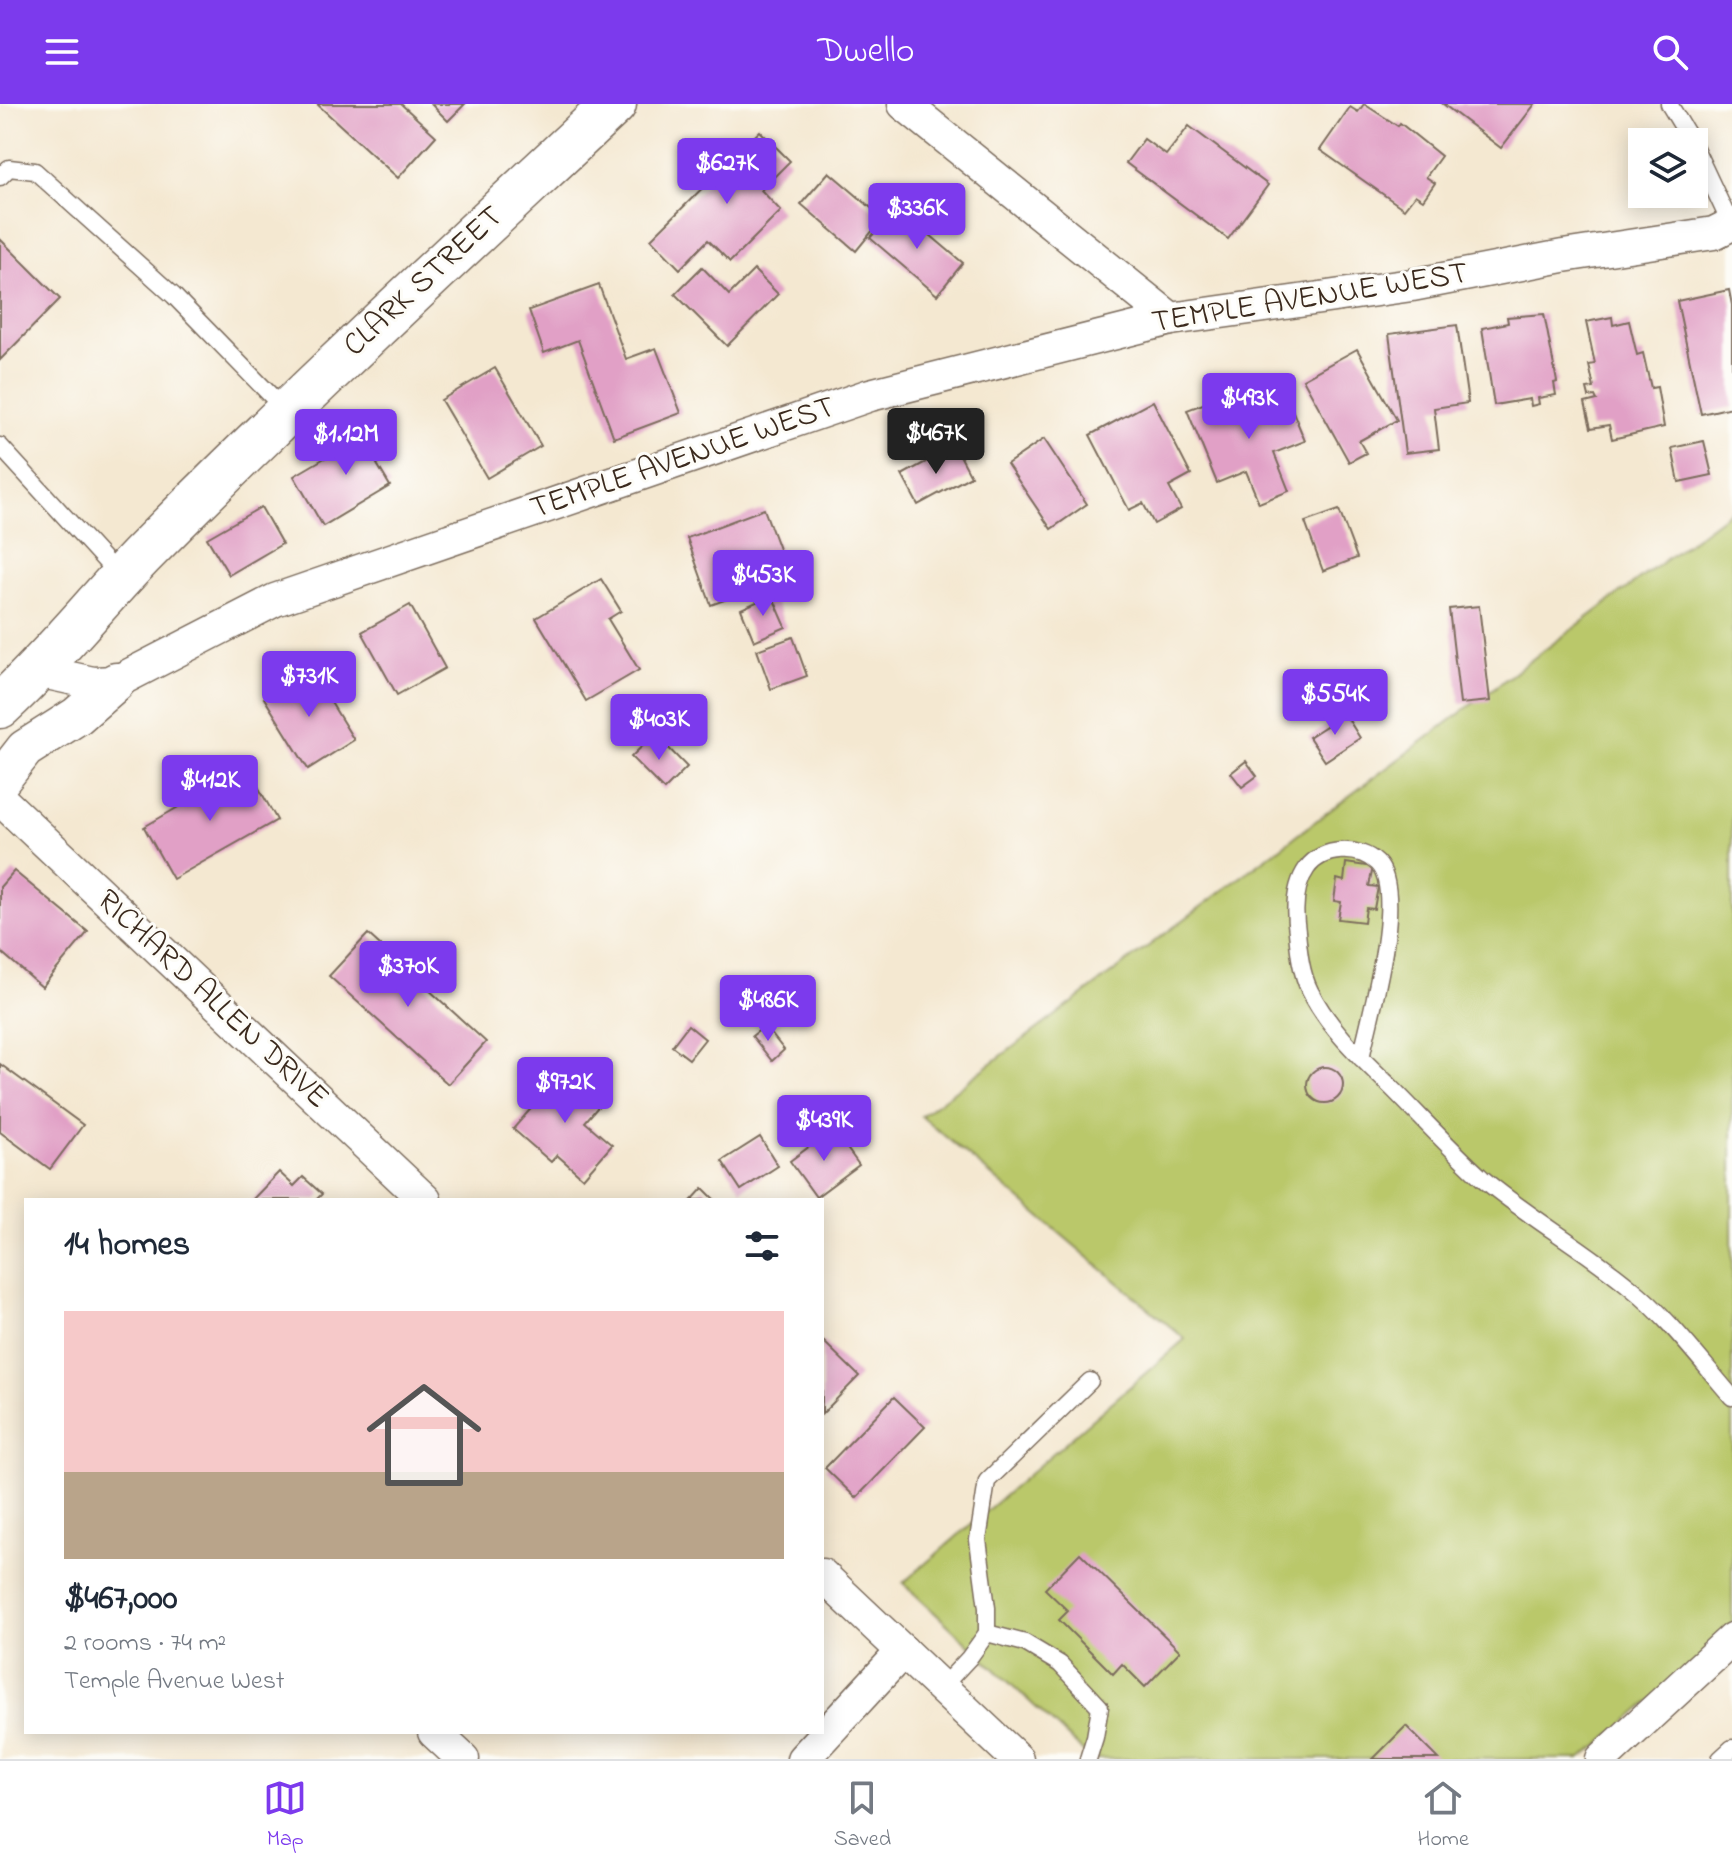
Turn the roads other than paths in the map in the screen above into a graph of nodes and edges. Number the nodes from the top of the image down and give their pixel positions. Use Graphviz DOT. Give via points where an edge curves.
graph roads {
  1 [pos="614,104"];
  2 [pos="904,104"];
  3 [pos="1669,104"];
  4 [pos="1683,128"];
  5 [pos="1708,175"];
  6 [pos="0,177"];
  7 [pos="1732,225"];
  8 [pos="1171,319"];
  9 [pos="288,412"];
  10 [pos="0,446"];
  11 [pos="121,578"];
  12 [pos="38,671"];
  13 [pos="116,682"];
  14 [pos="0,706"];
  15 [pos="0,781"];
  16 [pos="0,799"];
  17 [pos="1361,1058"];
  18 [pos="423,1198"];
  19 [pos="1090,1381"];
  20 [pos="1732,1397"];
  21 [pos="824,1577"];
  22 [pos="987,1633"];
  23 [pos="1732,1639"];
  24 [pos="903,1651"];
  25 [pos="941,1688"];
  26 [pos="436,1734"];
  27 [pos="1732,1748"];
  28 [pos="1607,1757"];
  29 [pos="463,1759"];
  30 [pos="803,1759"];
  31 [pos="1017,1759"];
  32 [pos="1088,1759"];
  33 [pos="1720,1759"];
  1 -- 9 [label="main road, CLARK STREET"];
  2 -- 8 [label="street"];
  3 -- 4 [label="lane"];
  5 -- 7 [label="lane"];
  6 -- 9 [label="lane" via="9,168 35,171 174,296"];
  7 -- 8 [label="street, TEMPLE AVENUE WEST" via="1714,233 1412,285"];
  8 -- 13 [label="street, TEMPLE AVENUE WEST" via="870,395 416,549 275,600"];
  9 -- 11 [label="main road, CLARK STREET"];
  10 -- 11 [label="lane"];
  11 -- 12 [label="main road, CLARK STREET"];
  12 -- 13 [label="street" via="93,683"];
  12 -- 14 [label="main road"];
  13 -- 15 [label="street" via="77,716 25,749"];
  16 -- 18 [label="street, RICHARD ALLEN DRIVE"];
  17 -- 17 [label="lane" via="1320,1009 1300,959 1295,916 1299,884 1314,860 1328,852 1362,854 1377,862 1390,896 1388,930"];
  17 -- 20 [label="lane" via="1483,1178 1630,1286"];
  19 -- 22 [label="lane" via="987,1481 978,1540"];
  21 -- 24 [label="street"];
  22 -- 25 [label="lane"];
  22 -- 32 [label="lane" via="1025,1643 1060,1664 1100,1707"];
  23 -- 28 [label="street"];
  24 -- 25 [label="street"];
  24 -- 30 [label="street"];
  25 -- 31 [label="street"];
  26 -- 29 [label="street"];
  27 -- 33 [label="lane"];
}
